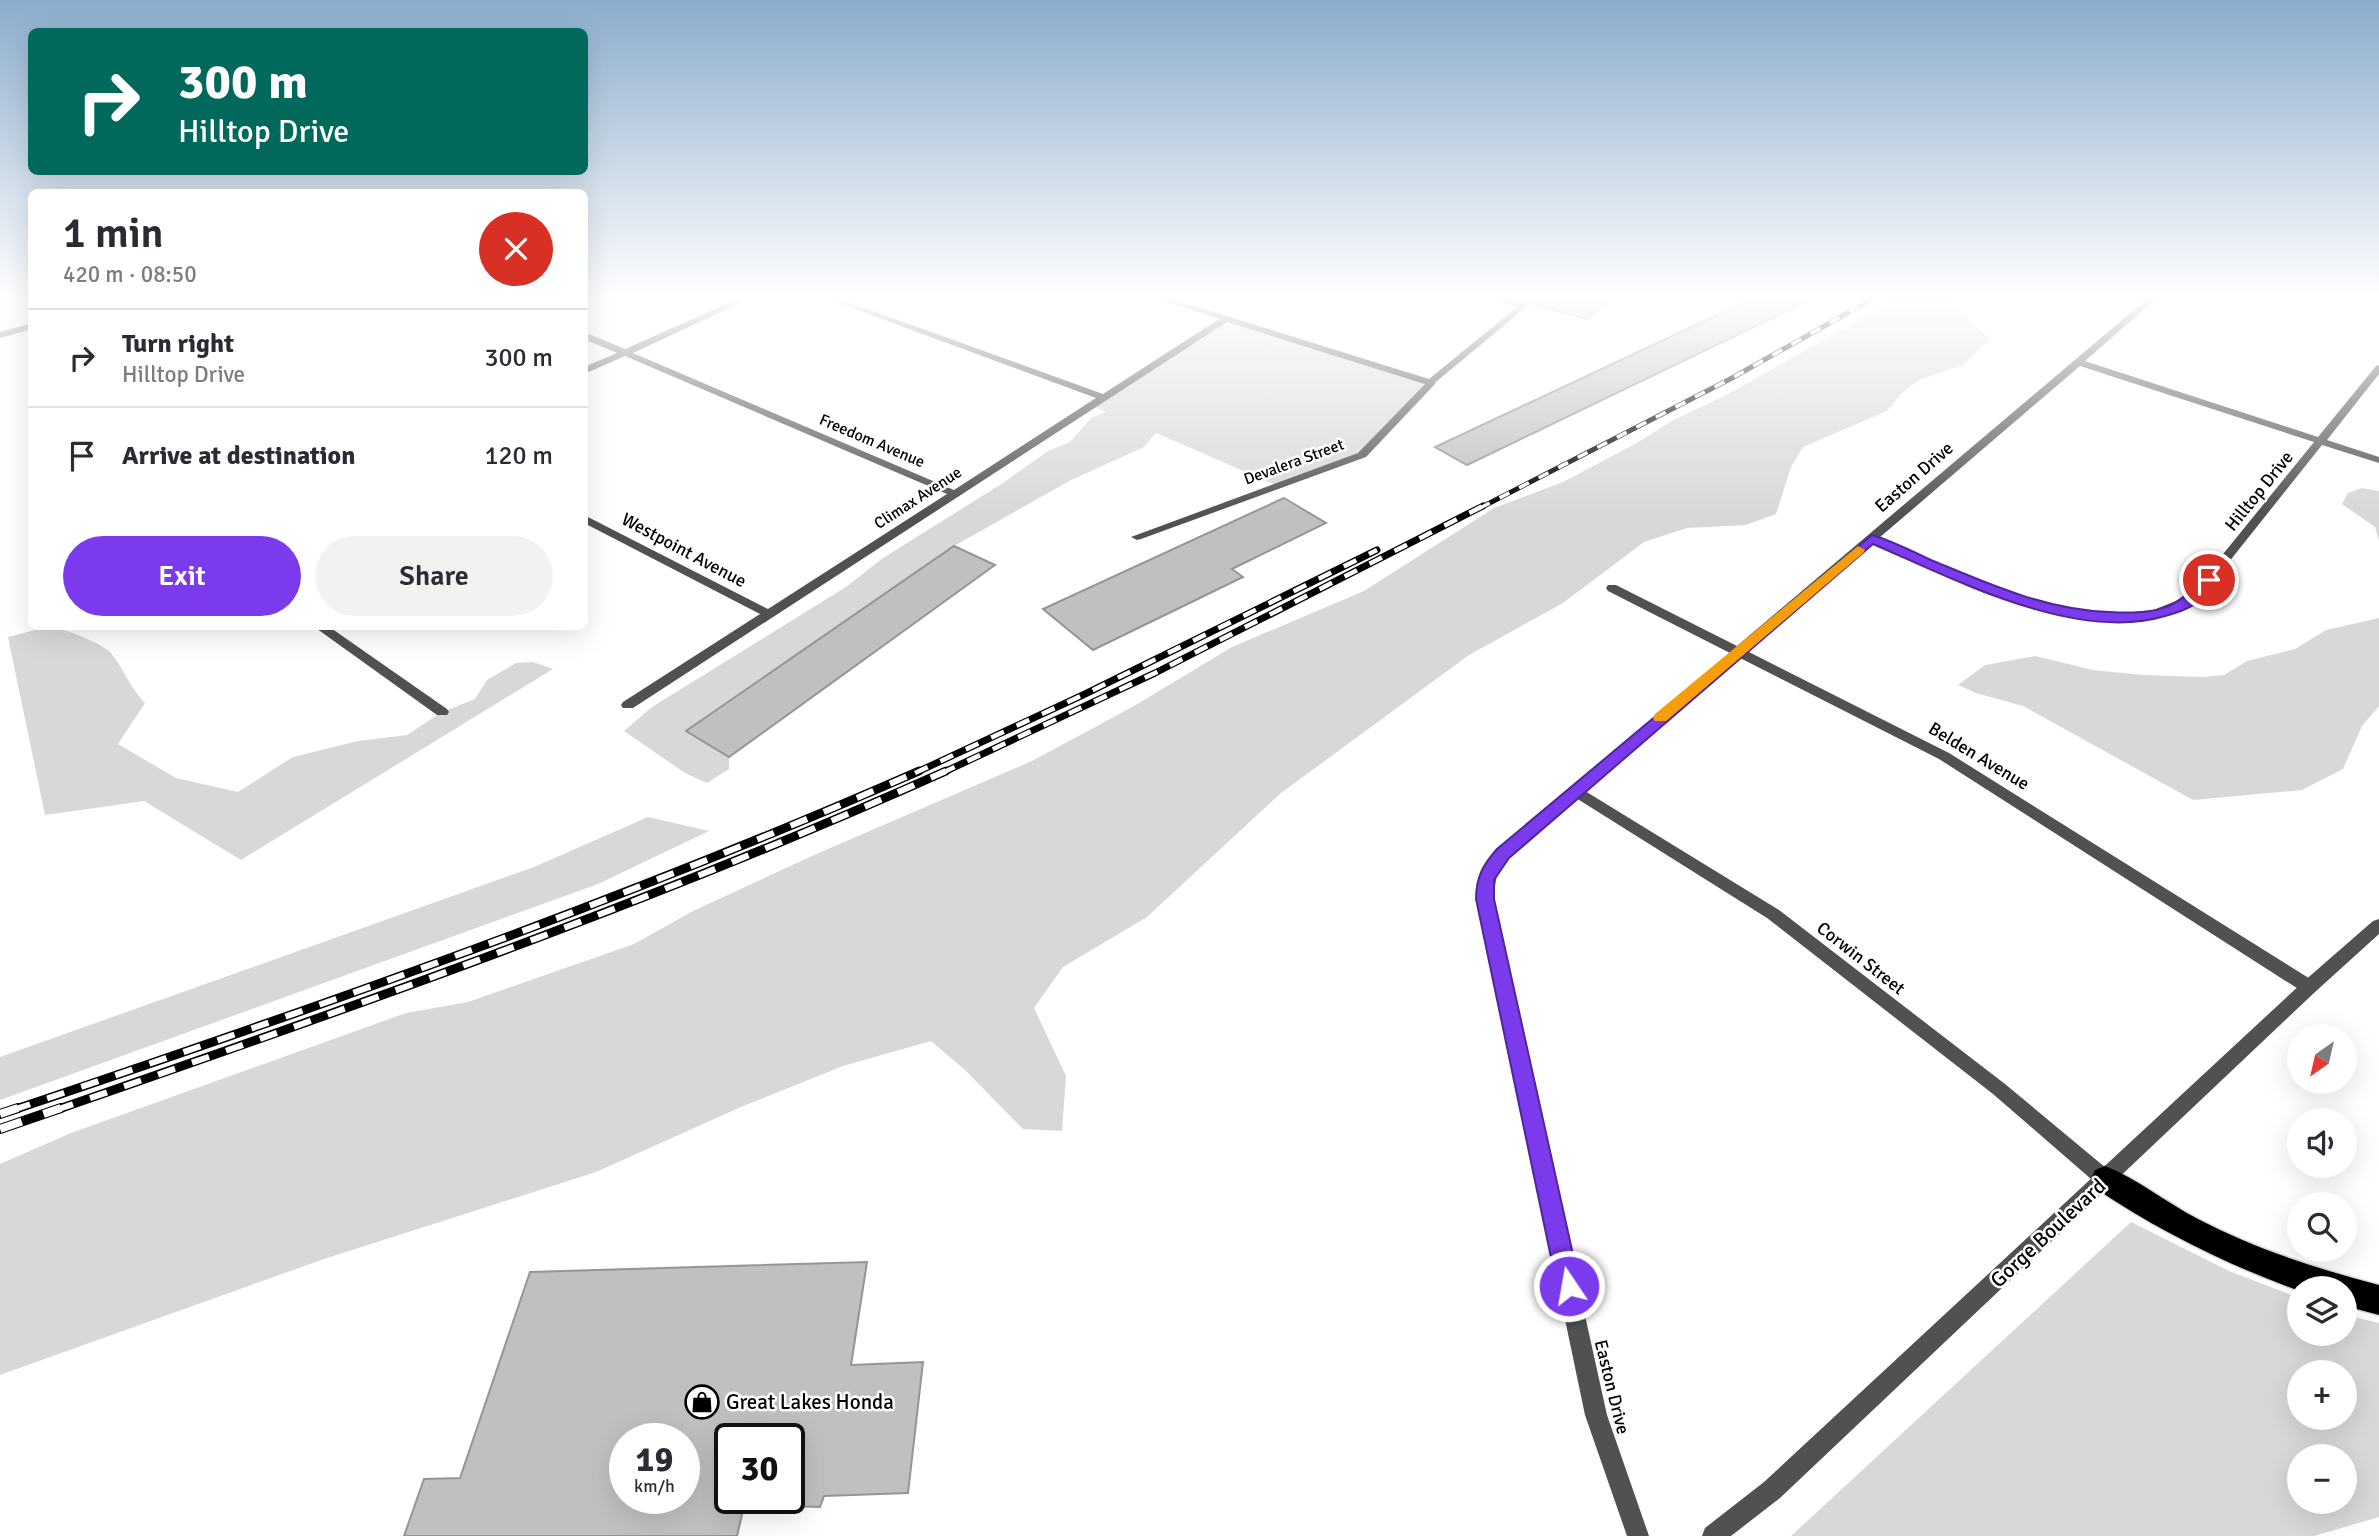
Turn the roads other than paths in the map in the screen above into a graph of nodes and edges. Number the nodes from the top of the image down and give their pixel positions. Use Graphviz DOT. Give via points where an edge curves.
graph roads {
  1 [pos="660,370"];
  2 [pos="1026,370"];
  3 [pos="1148,370"];
  4 [pos="1388,370"];
  5 [pos="1447,370"];
  6 [pos="2069,370"];
  7 [pos="2101,370"];
  8 [pos="2378,370"];
  9 [pos="1431,383"];
  10 [pos="1104,398"];
  11 [pos="2321,442"];
  12 [pos="2379,460"];
  13 [pos="953,493"];
  14 [pos="588,519"];
  15 [pos="1137,537"];
  16 [pos="1872,539"];
  17 [pos="1612,588"];
  18 [pos="768,614"];
  19 [pos="325,630"];
  20 [pos="1738,650"];
  21 [pos="628,705"];
  22 [pos="442,712"];
  23 [pos="1575,791"];
  24 [pos="2379,925"];
  25 [pos="2309,987"];
  26 [pos="2105,1179"];
  27 [pos="2295,1276"];
  28 [pos="2357,1294"];
  29 [pos="2379,1300"];
  30 [pos="1638,1536"];
  31 [pos="1713,1536"];
  1 -- 13 [label="street, Freedom Avenue"];
  2 -- 10 [label="street"];
  3 -- 10 [label="street, Climax Avenue"];
  4 -- 9 [label="street"];
  5 -- 9 [label="street, Devalera Street"];
  6 -- 16 [label="street, Easton Drive"];
  7 -- 11 [label="street"];
  8 -- 11 [label="street, Hilltop Drive"];
  9 -- 15 [label="street, Devalera Street" via="1362,455"];
  10 -- 13 [label="street, Climax Avenue"];
  11 -- 12 [label="street"];
  11 -- 16 [label="street, Hilltop Drive" via="2193,599 2145,618 2078,615 2036,606"];
  13 -- 18 [label="street, Climax Avenue"];
  14 -- 18 [label="street, Westpoint Avenue"];
  16 -- 20 [label="street, Easton Drive"];
  17 -- 20 [label="street, Belden Avenue"];
  18 -- 21 [label="street, Climax Avenue"];
  19 -- 22 [label="street"];
  20 -- 23 [label="street, Easton Drive"];
  20 -- 25 [label="street, Belden Avenue" via="1944,756"];
  23 -- 26 [label="street, Corwin Street" via="1773,914 1999,1089"];
  23 -- 30 [label="street, Easton Drive" via="1492,866 1485,880 1485,899 1596,1415"];
  24 -- 25 [label="street, Gorge Boulevard"];
  25 -- 26 [label="street, Gorge Boulevard"];
  26 -- 27 [label="highway" via="2195,1234"];
  26 -- 31 [label="street, Gorge Boulevard" via="1772,1490"];
  28 -- 29 [label="highway"];
}
